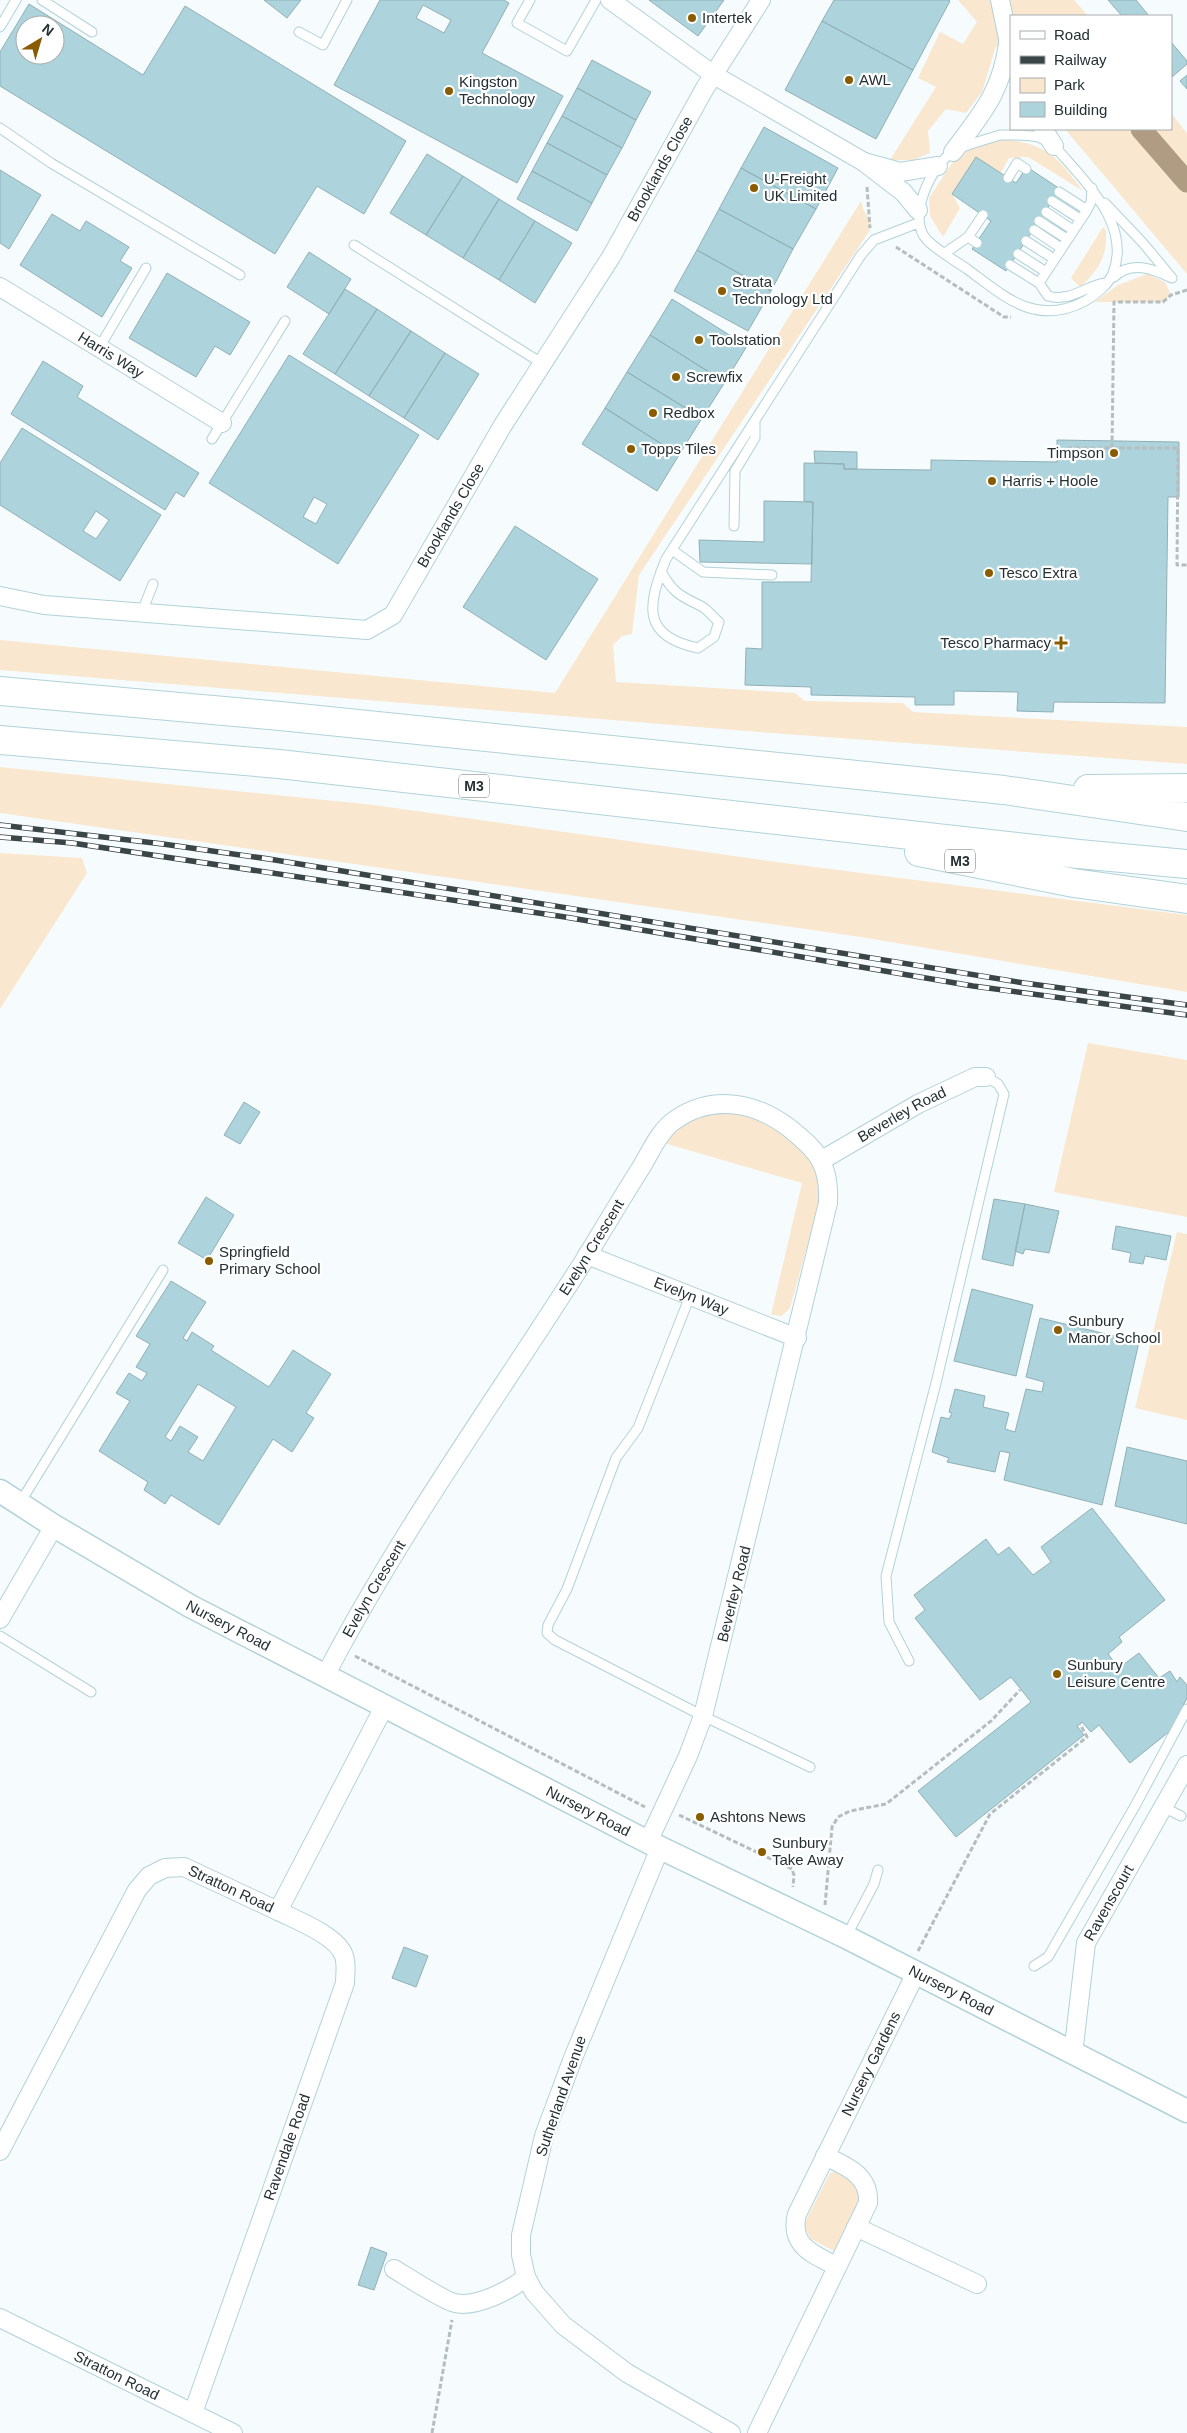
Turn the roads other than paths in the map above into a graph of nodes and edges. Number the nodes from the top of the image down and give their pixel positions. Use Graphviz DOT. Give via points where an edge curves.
graph roads {
  1 [pos="16,0"];
  2 [pos="42,0"];
  3 [pos="347,0"];
  4 [pos="530,0"];
  5 [pos="596,0"];
  6 [pos="610,0"];
  7 [pos="761,0"];
  8 [pos="1000,0"];
  9 [pos="0,27"];
  10 [pos="92,32"];
  11 [pos="300,32"];
  12 [pos="1010,49"];
  13 [pos="714,75"];
  14 [pos="0,128"];
  15 [pos="1043,130"];
  16 [pos="1054,146"];
  17 [pos="953,152"];
  18 [pos="938,166"];
  19 [pos="1026,169"];
  20 [pos="866,170"];
  21 [pos="1019,179"];
  22 [pos="1092,188"];
  23 [pos="1059,192"];
  24 [pos="1098,196"];
  25 [pos="1052,201"];
  26 [pos="1086,210"];
  27 [pos="1046,212"];
  28 [pos="983,215"];
  29 [pos="918,217"];
  30 [pos="1080,219"];
  31 [pos="1040,221"];
  32 [pos="976,226"];
  33 [pos="1034,230"];
  34 [pos="1073,230"];
  35 [pos="984,231"];
  36 [pos="968,237"];
  37 [pos="1067,239"];
  38 [pos="1026,241"];
  39 [pos="977,242"];
  40 [pos="354,245"];
  41 [pos="1061,248"];
  42 [pos="945,253"];
  43 [pos="1018,254"];
  44 [pos="1054,259"];
  45 [pos="1010,265"];
  46 [pos="146,268"];
  47 [pos="1046,272"];
  48 [pos="240,275"];
  49 [pos="1108,281"];
  50 [pos="1038,283"];
  51 [pos="0,287"];
  52 [pos="285,321"];
  53 [pos="99,348"];
  54 [pos="543,364"];
  55 [pos="755,421"];
  56 [pos="222,423"];
  57 [pos="212,439"];
  58 [pos="734,526"];
  59 [pos="672,550"];
  60 [pos="661,571"];
  61 [pos="772,575"];
  62 [pos="153,584"];
  63 [pos="0,596"];
  64 [pos="142,612"];
  65 [pos="0,691"];
  66 [pos="0,740"];
  67 [pos="1187,788"];
  68 [pos="1004,790"];
  69 [pos="734,815"];
  70 [pos="1187,817"];
  71 [pos="1187,864"];
  72 [pos="1187,899"];
  73 [pos="986,1077"];
  74 [pos="822,1160"];
  75 [pos="587,1256"];
  76 [pos="163,1270"];
  77 [pos="690,1296"];
  78 [pos="797,1338"];
  79 [pos="0,1491"];
  80 [pos="20,1503"];
  81 [pos="54,1526"];
  82 [pos="0,1619"];
  83 [pos="0,1636"];
  84 [pos="909,1661"];
  85 [pos="325,1676"];
  86 [pos="91,1692"];
  87 [pos="384,1707"];
  88 [pos="1187,1710"];
  89 [pos="703,1716"];
  90 [pos="1187,1765"];
  91 [pos="810,1767"];
  92 [pos="1163,1807"];
  93 [pos="1181,1816"];
  94 [pos="654,1845"];
  95 [pos="878,1870"];
  96 [pos="278,1911"];
  97 [pos="850,1929"];
  98 [pos="920,1960"];
  99 [pos="1034,1966"];
  100 [pos="1073,2054"];
  101 [pos="1187,2111"];
  102 [pos="0,2151"];
  103 [pos="825,2156"];
  104 [pos="856,2227"];
  105 [pos="836,2266"];
  106 [pos="394,2269"];
  107 [pos="526,2277"];
  108 [pos="977,2285"];
  109 [pos="0,2318"];
  110 [pos="193,2413"];
  111 [pos="233,2433"];
  112 [pos="731,2433"];
  113 [pos="757,2433"];
  1 -- 9 [label="lane"];
  2 -- 10 [label="lane"];
  3 -- 11 [label="lane" via="323,45"];
  4 -- 5 [label="lane" via="517,23 567,51"];
  6 -- 13 [label="street"];
  7 -- 13 [label="street, Brooklands Close"];
  8 -- 12 [label="street"];
  12 -- 17 [label="street" via="993,96"];
  13 -- 20 [label="street"];
  13 -- 54 [label="street, Brooklands Close" via="611,257"];
  14 -- 48 [label="lane" via="51,163"];
  15 -- 16 [label="street"];
  16 -- 17 [label="lane" via="1038,138 1000,135"];
  16 -- 22 [label="lane"];
  17 -- 18 [label="lane"];
  18 -- 20 [label="street" via="900,172"];
  18 -- 29 [label="lane" via="924,192"];
  19 -- 21 [label="lane" via="1017,163 1009,176"];
  20 -- 29 [label="street" via="903,192"];
  22 -- 24 [label="lane"];
  22 -- 26 [label="lane" via="1091,202"];
  23 -- 26 [label="lane"];
  24 -- 49 [label="lane" via="1114,227 1117,263"];
  24 -- 49 [label="lane" via="1143,242 1172,278 1150,268 1131,268 1120,270"];
  25 -- 30 [label="lane"];
  26 -- 30 [label="lane"];
  27 -- 34 [label="lane"];
  28 -- 32 [label="lane"];
  29 -- 42 [label="lane" via="926,240"];
  29 -- 55 [label="lane" via="874,240 861,255"];
  30 -- 34 [label="lane"];
  31 -- 37 [label="lane"];
  32 -- 35 [label="lane"];
  32 -- 36 [label="lane"];
  33 -- 41 [label="lane"];
  34 -- 37 [label="lane"];
  36 -- 39 [label="lane"];
  36 -- 42 [label="lane"];
  37 -- 41 [label="lane"];
  38 -- 44 [label="lane"];
  40 -- 54 [label="lane"];
  41 -- 44 [label="lane"];
  42 -- 49 [label="lane" via="1014,303 1038,311 1059,311 1077,305 1096,295"];
  43 -- 47 [label="lane"];
  44 -- 47 [label="lane"];
  45 -- 50 [label="lane"];
  46 -- 53 [label="lane"];
  47 -- 50 [label="lane"];
  49 -- 50 [label="lane" via="1059,299 1048,296"];
  51 -- 53 [label="street, Harris Way"];
  52 -- 56 [label="lane"];
  53 -- 56 [label="street, Harris Way"];
  54 -- 64 [label="street, Brooklands Close" via="503,425 393,615 367,630"];
  55 -- 58 [label="lane" via="755,438 735,471"];
  55 -- 59 [label="lane"];
  56 -- 57 [label="lane"];
  59 -- 60 [label="lane"];
  59 -- 61 [label="lane" via="703,572"];
  60 -- 60 [label="lane" via="651,608 660,631 678,643 698,648 714,637 718,622 702,607 688,602 669,587"];
  62 -- 64 [label="lane"];
  63 -- 64 [label="street, Brooklands Close" via="44,605"];
  65 -- 68 [label="highway" via="270,715"];
  66 -- 69 [label="highway, M3" via="279,764"];
  67 -- 68 [label="highway"];
  68 -- 70 [label="highway"];
  69 -- 71 [label="highway, M3"];
  69 -- 72 [label="highway, M3" via="1074,883"];
  73 -- 74 [label="street, Beverley Road" via="975,1077 918,1104"];
  73 -- 84 [label="lane" via="998,1084 1004,1094 936,1383 886,1576 889,1622"];
  74 -- 75 [label="street, Evelyn Crescent" via="769,1114 722,1102 696,1107 672,1121 657,1141"];
  74 -- 78 [label="street" via="829,1184 828,1203"];
  75 -- 77 [label="street, Evelyn Way"];
  75 -- 85 [label="street, Evelyn Crescent" via="360,1609"];
  76 -- 80 [label="lane"];
  77 -- 78 [label="street, Evelyn Way"];
  77 -- 89 [label="lane" via="638,1428 616,1458 567,1589 548,1625 548,1634"];
  78 -- 89 [label="street, Beverley Road"];
  79 -- 80 [label="street, Nursery Road"];
  80 -- 81 [label="street, Nursery Road"];
  81 -- 82 [label="street"];
  81 -- 85 [label="street, Nursery Road" via="190,1606"];
  83 -- 86 [label="lane"];
  85 -- 87 [label="street, Nursery Road"];
  87 -- 94 [label="street, Nursery Road"];
  87 -- 96 [label="street, Stratton Road"];
  88 -- 99 [label="lane" via="1048,1957"];
  89 -- 91 [label="lane"];
  89 -- 94 [label="street, Beverley Road" via="664,1808"];
  90 -- 92 [label="street, Ravenscourt"];
  92 -- 93 [label="lane"];
  92 -- 100 [label="street, Ravenscourt" via="1086,1943"];
  94 -- 97 [label="street, Nursery Road"];
  94 -- 107 [label="street, Sutherland Avenue" via="544,2136 521,2235"];
  95 -- 97 [label="lane"];
  96 -- 102 [label="street, Stratton Road" via="184,1867 165,1868 149,1876 137,1890"];
  96 -- 110 [label="street, Ravendale Road" via="322,1933 340,1947 346,1963 345,1983"];
  97 -- 98 [label="street, Nursery Road"];
  98 -- 100 [label="street, Nursery Road"];
  98 -- 103 [label="street, Nursery Gardens"];
  100 -- 101 [label="street, Nursery Road"];
  103 -- 104 [label="street" via="851,2169 865,2184 868,2203"];
  103 -- 105 [label="street, Nursery Gardens" via="794,2223 799,2241 806,2250"];
  104 -- 105 [label="street"];
  104 -- 108 [label="street"];
  105 -- 113 [label="street"];
  106 -- 107 [label="street" via="455,2304 476,2302 512,2289"];
  107 -- 112 [label="street, Sutherland Avenue" via="534,2292 563,2325 627,2372"];
  109 -- 110 [label="street, Stratton Road"];
  110 -- 111 [label="street, Stratton Road"];
}
